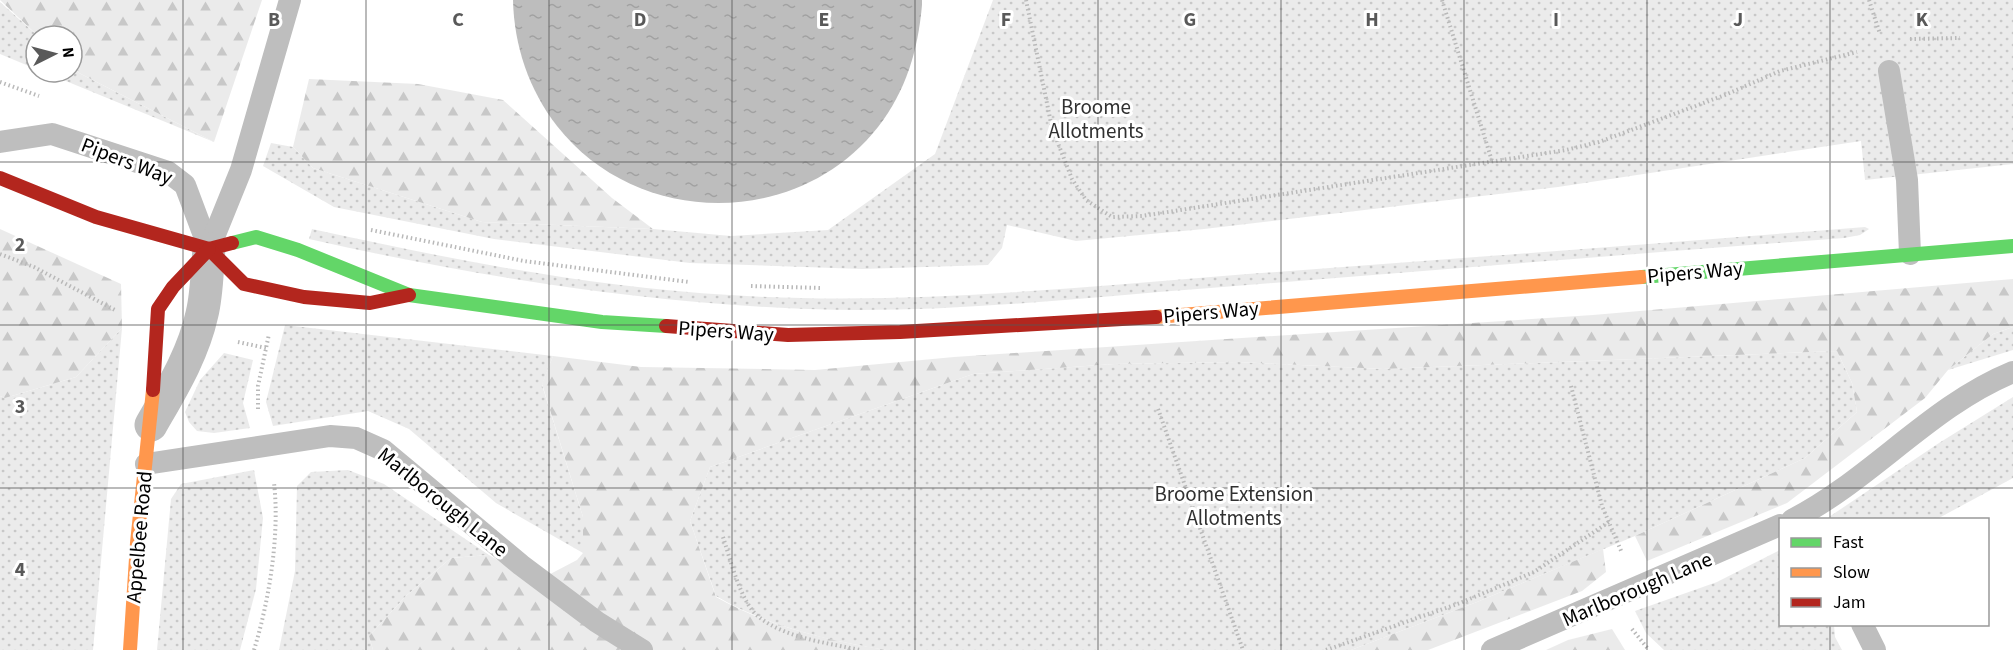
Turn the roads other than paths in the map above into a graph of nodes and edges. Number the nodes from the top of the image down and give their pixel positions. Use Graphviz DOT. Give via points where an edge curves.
graph roads {
  1 [pos="290,0"];
  2 [pos="1889,71"];
  3 [pos="0,142"];
  4 [pos="0,178"];
  5 [pos="2013,246"];
  6 [pos="209,249"];
  7 [pos="1910,254"];
  8 [pos="409,295"];
  9 [pos="2013,372"];
  10 [pos="151,425"];
  11 [pos="146,464"];
  12 [pos="1794,518"];
  13 [pos="1779,525"];
  14 [pos="1863,626"];
  15 [pos="130,650"];
  16 [pos="642,650"];
  17 [pos="1492,650"];
  18 [pos="1875,650"];
  1 -- 6 [label="lane" via="241,170"];
  2 -- 7 [label="lane" via="1907,180"];
  3 -- 6 [label="lane, Pipers Way" via="52,134 168,172 185,185"];
  4 -- 6 [label="main road, Pipers Way" via="96,217"];
  5 -- 7 [label="main road, Pipers Way"];
  6 -- 8 [label="main road, Pipers Way" via="256,237"];
  6 -- 8 [label="main road, Pipers Way" via="244,284 304,297 370,303"];
  6 -- 10 [label="street, Appelbee Road" via="196,334"];
  6 -- 10 [label="main road, Appelbee Road" via="158,309"];
  7 -- 8 [label="main road, Pipers Way" via="1127,319 843,334 734,332 602,322"];
  9 -- 12 [label="lane" via="1956,401 1833,495"];
  10 -- 11 [label="main road, Appelbee Road"];
  11 -- 15 [label="main road, Appelbee Road"];
  11 -- 16 [label="lane, Marlborough Lane" via="330,436 356,438 382,450 521,566"];
  13 -- 17 [label="lane, Marlborough Lane"];
  14 -- 18 [label="lane"];
}
